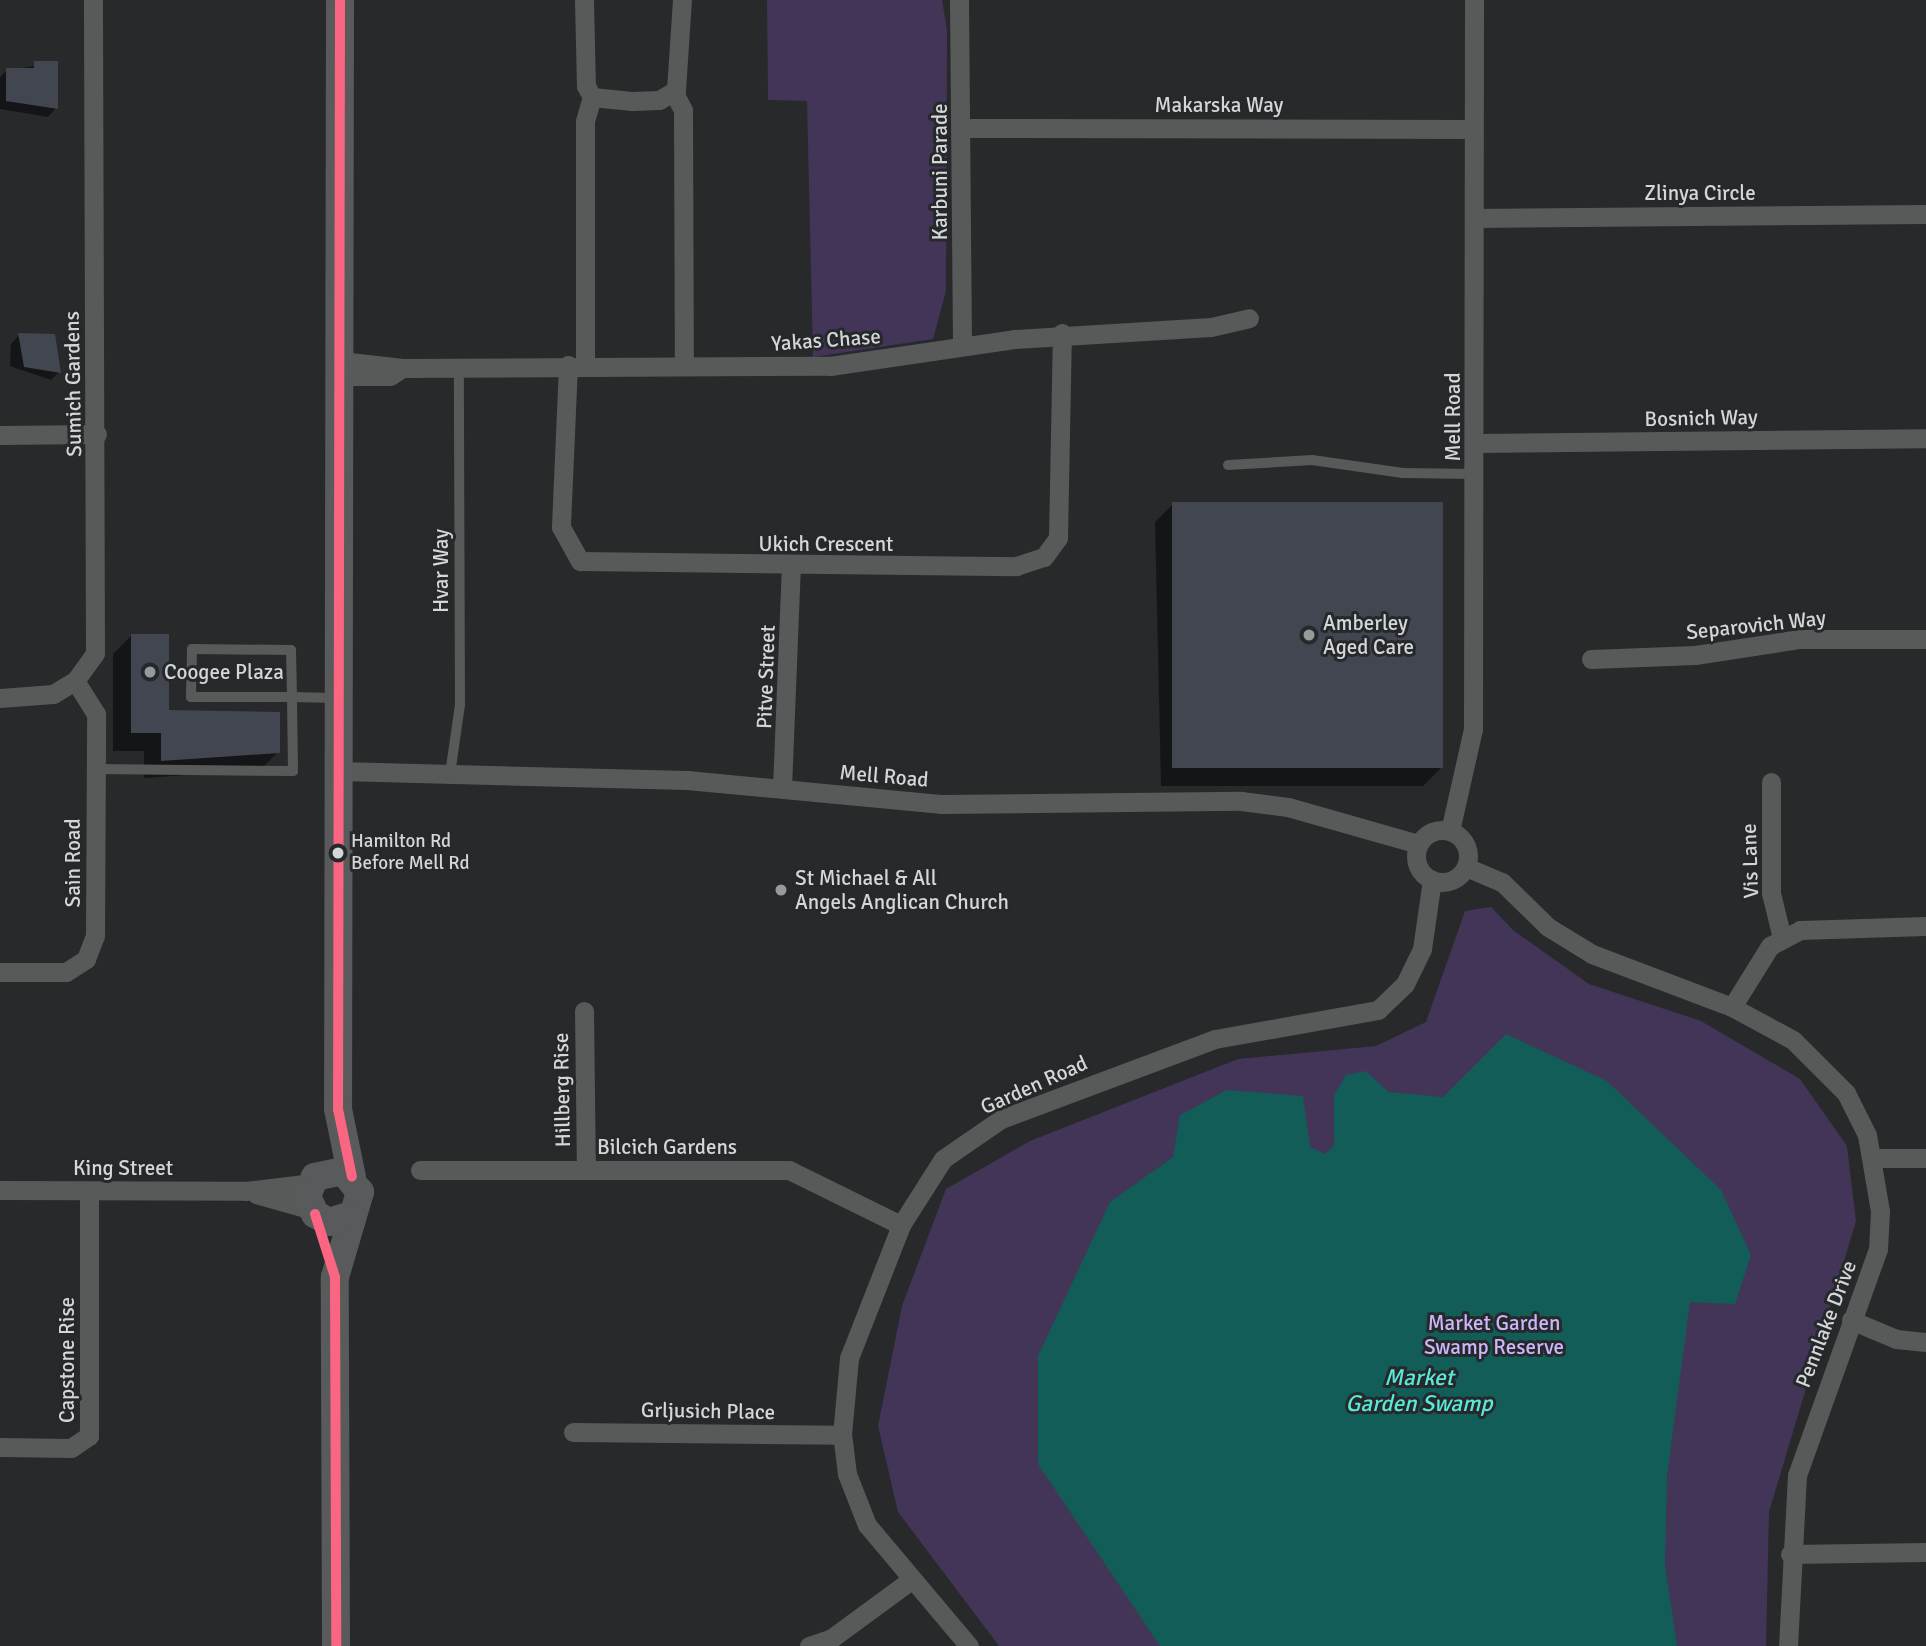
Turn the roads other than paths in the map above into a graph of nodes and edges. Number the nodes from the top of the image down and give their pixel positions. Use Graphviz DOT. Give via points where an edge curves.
graph roads {
  1 [pos="93,0"];
  2 [pos="340,0"];
  3 [pos="584,0"];
  4 [pos="682,0"];
  5 [pos="959,0"];
  6 [pos="1474,0"];
  7 [pos="674,93"];
  8 [pos="592,97"];
  9 [pos="964,128"];
  10 [pos="1473,129"];
  11 [pos="1926,214"];
  12 [pos="1475,218"];
  13 [pos="1249,318"];
  14 [pos="1062,333"];
  15 [pos="962,345"];
  16 [pos="577,365"];
  17 [pos="684,366"];
  18 [pos="459,368"];
  19 [pos="341,369"];
  20 [pos="97,434"];
  21 [pos="0,435"];
  22 [pos="1926,438"];
  23 [pos="1476,443"];
  24 [pos="1228,465"];
  25 [pos="1475,474"];
  26 [pos="791,568"];
  27 [pos="1926,639"];
  28 [pos="1591,659"];
  29 [pos="75,681"];
  30 [pos="292,697"];
  31 [pos="0,698"];
  32 [pos="342,698"];
  33 [pos="96,769"];
  34 [pos="340,771"];
  35 [pos="450,774"];
  36 [pos="1771,782"];
  37 [pos="782,788"];
  38 [pos="1450,831"];
  39 [pos="1418,844"];
  40 [pos="1465,867"];
  41 [pos="1432,880"];
  42 [pos="1926,926"];
  43 [pos="1782,938"];
  44 [pos="0,972"];
  45 [pos="1732,1007"];
  46 [pos="584,1011"];
  47 [pos="338,1109"];
  48 [pos="1874,1158"];
  49 [pos="1926,1158"];
  50 [pos="586,1169"];
  51 [pos="420,1170"];
  52 [pos="352,1177"];
  53 [pos="0,1190"];
  54 [pos="89,1191"];
  55 [pos="245,1191"];
  56 [pos="314,1195"];
  57 [pos="352,1215"];
  58 [pos="901,1225"];
  59 [pos="335,1278"];
  60 [pos="1851,1320"];
  61 [pos="1926,1342"];
  62 [pos="573,1432"];
  63 [pos="842,1435"];
  64 [pos="0,1447"];
  65 [pos="1926,1552"];
  66 [pos="1790,1554"];
  67 [pos="911,1580"];
  68 [pos="336,1646"];
  69 [pos="809,1646"];
  70 [pos="969,1646"];
  71 [pos="1788,1646"];
  1 -- 20 [label="street, Sumich Gardens"];
  2 -- 19 [label="main road"];
  3 -- 8 [label="street" via="584,76"];
  4 -- 7 [label="street" via="681,75"];
  5 -- 9 [label="street, Karbuni Parade"];
  6 -- 10 [label="street, Mell Road"];
  7 -- 8 [label="street" via="659,100"];
  7 -- 17 [label="street" via="683,110"];
  8 -- 16 [label="street" via="585,121"];
  9 -- 10 [label="street, Makarska Way"];
  9 -- 15 [label="street, Karbuni Parade"];
  10 -- 12 [label="street, Mell Road"];
  11 -- 12 [label="street, Zlinya Circle"];
  12 -- 23 [label="street, Mell Road"];
  13 -- 14 [label="street, Yakas Chase" via="1211,327"];
  14 -- 15 [label="street, Yakas Chase"];
  14 -- 26 [label="street, Ukich Crescent" via="1060,527 1044,557 1016,566"];
  15 -- 17 [label="street, Yakas Chase" via="830,366"];
  16 -- 17 [label="street, Yakas Chase"];
  16 -- 18 [label="street, Yakas Chase"];
  16 -- 26 [label="street, Ukich Crescent" via="561,527 580,561"];
  18 -- 19 [label="street, Yakas Chase" via="403,368 390,376"];
  18 -- 35 [label="lane, Hvar Way" via="460,705"];
  19 -- 32 [label="main road"];
  20 -- 21 [label="street"];
  20 -- 29 [label="street, Sumich Gardens" via="97,639"];
  22 -- 23 [label="street, Bosnich Way"];
  23 -- 25 [label="street, Mell Road"];
  24 -- 25 [label="lane" via="1312,460 1403,474"];
  25 -- 38 [label="street, Mell Road" via="1473,729"];
  26 -- 37 [label="street, Pitve Street"];
  27 -- 28 [label="street, Separovich Way" via="1800,639 1695,654"];
  29 -- 31 [label="street" via="40,698"];
  29 -- 33 [label="street, Sain Road" via="96,714"];
  30 -- 30 [label="lane" via="291,650 192,649 191,697"];
  30 -- 32 [label="lane"];
  30 -- 33 [label="lane" via="293,771"];
  32 -- 34 [label="main road"];
  33 -- 44 [label="street, Sain Road" via="92,948 66,972"];
  34 -- 35 [label="street, Mell Road"];
  34 -- 47 [label="main road"];
  35 -- 37 [label="street, Mell Road"];
  36 -- 43 [label="street, Vis Lane" via="1771,893"];
  37 -- 39 [label="street, Mell Road" via="940,804 1241,801 1288,807"];
  38 -- 39 [label="street" via="1435,830"];
  38 -- 40 [label="street" via="1468,850"];
  39 -- 41 [label="street" via="1416,861"];
  40 -- 41 [label="street" via="1447,881"];
  40 -- 45 [label="street, Pennlake Drive" via="1502,882 1548,927 1592,954"];
  41 -- 58 [label="street, Garden Road" via="1422,949 1405,984 1377,1010 1215,1039 1001,1119 943,1159"];
  42 -- 43 [label="street" via="1824,926"];
  43 -- 45 [label="street" via="1760,959"];
  45 -- 48 [label="street, Pennlake Drive" via="1793,1040 1829,1071 1857,1112"];
  46 -- 50 [label="street, Hillberg Rise"];
  47 -- 52 [label="main road"];
  47 -- 56 [label="main road"];
  48 -- 49 [label="street"];
  48 -- 60 [label="street, Pennlake Drive" via="1878,1249"];
  50 -- 51 [label="street, Bilcich Gardens"];
  50 -- 58 [label="street, Bilcich Gardens" via="789,1170"];
  52 -- 56 [label="main road" via="337,1170"];
  52 -- 57 [label="main road" via="360,1200"];
  53 -- 54 [label="street, King Street"];
  54 -- 55 [label="street, King Street"];
  54 -- 64 [label="street, Capstone Rise" via="89,1436 71,1448"];
  55 -- 56 [label="street, King Street"];
  55 -- 56 [label="street, King Street"];
  56 -- 57 [label="main road" via="329,1222"];
  56 -- 59 [label="main road"];
  57 -- 59 [label="main road"];
  58 -- 63 [label="street, Garden Road" via="849,1359"];
  59 -- 68 [label="main road"];
  60 -- 61 [label="street" via="1896,1339"];
  60 -- 66 [label="street, Pennlake Drive" via="1797,1475"];
  62 -- 63 [label="street, Grljusich Place"];
  63 -- 67 [label="street, Garden Road" via="847,1474 867,1525"];
  65 -- 66 [label="street"];
  66 -- 71 [label="street, Pennlake Drive"];
  67 -- 69 [label="street" via="832,1638"];
  67 -- 70 [label="street, Garden Road"];
}
